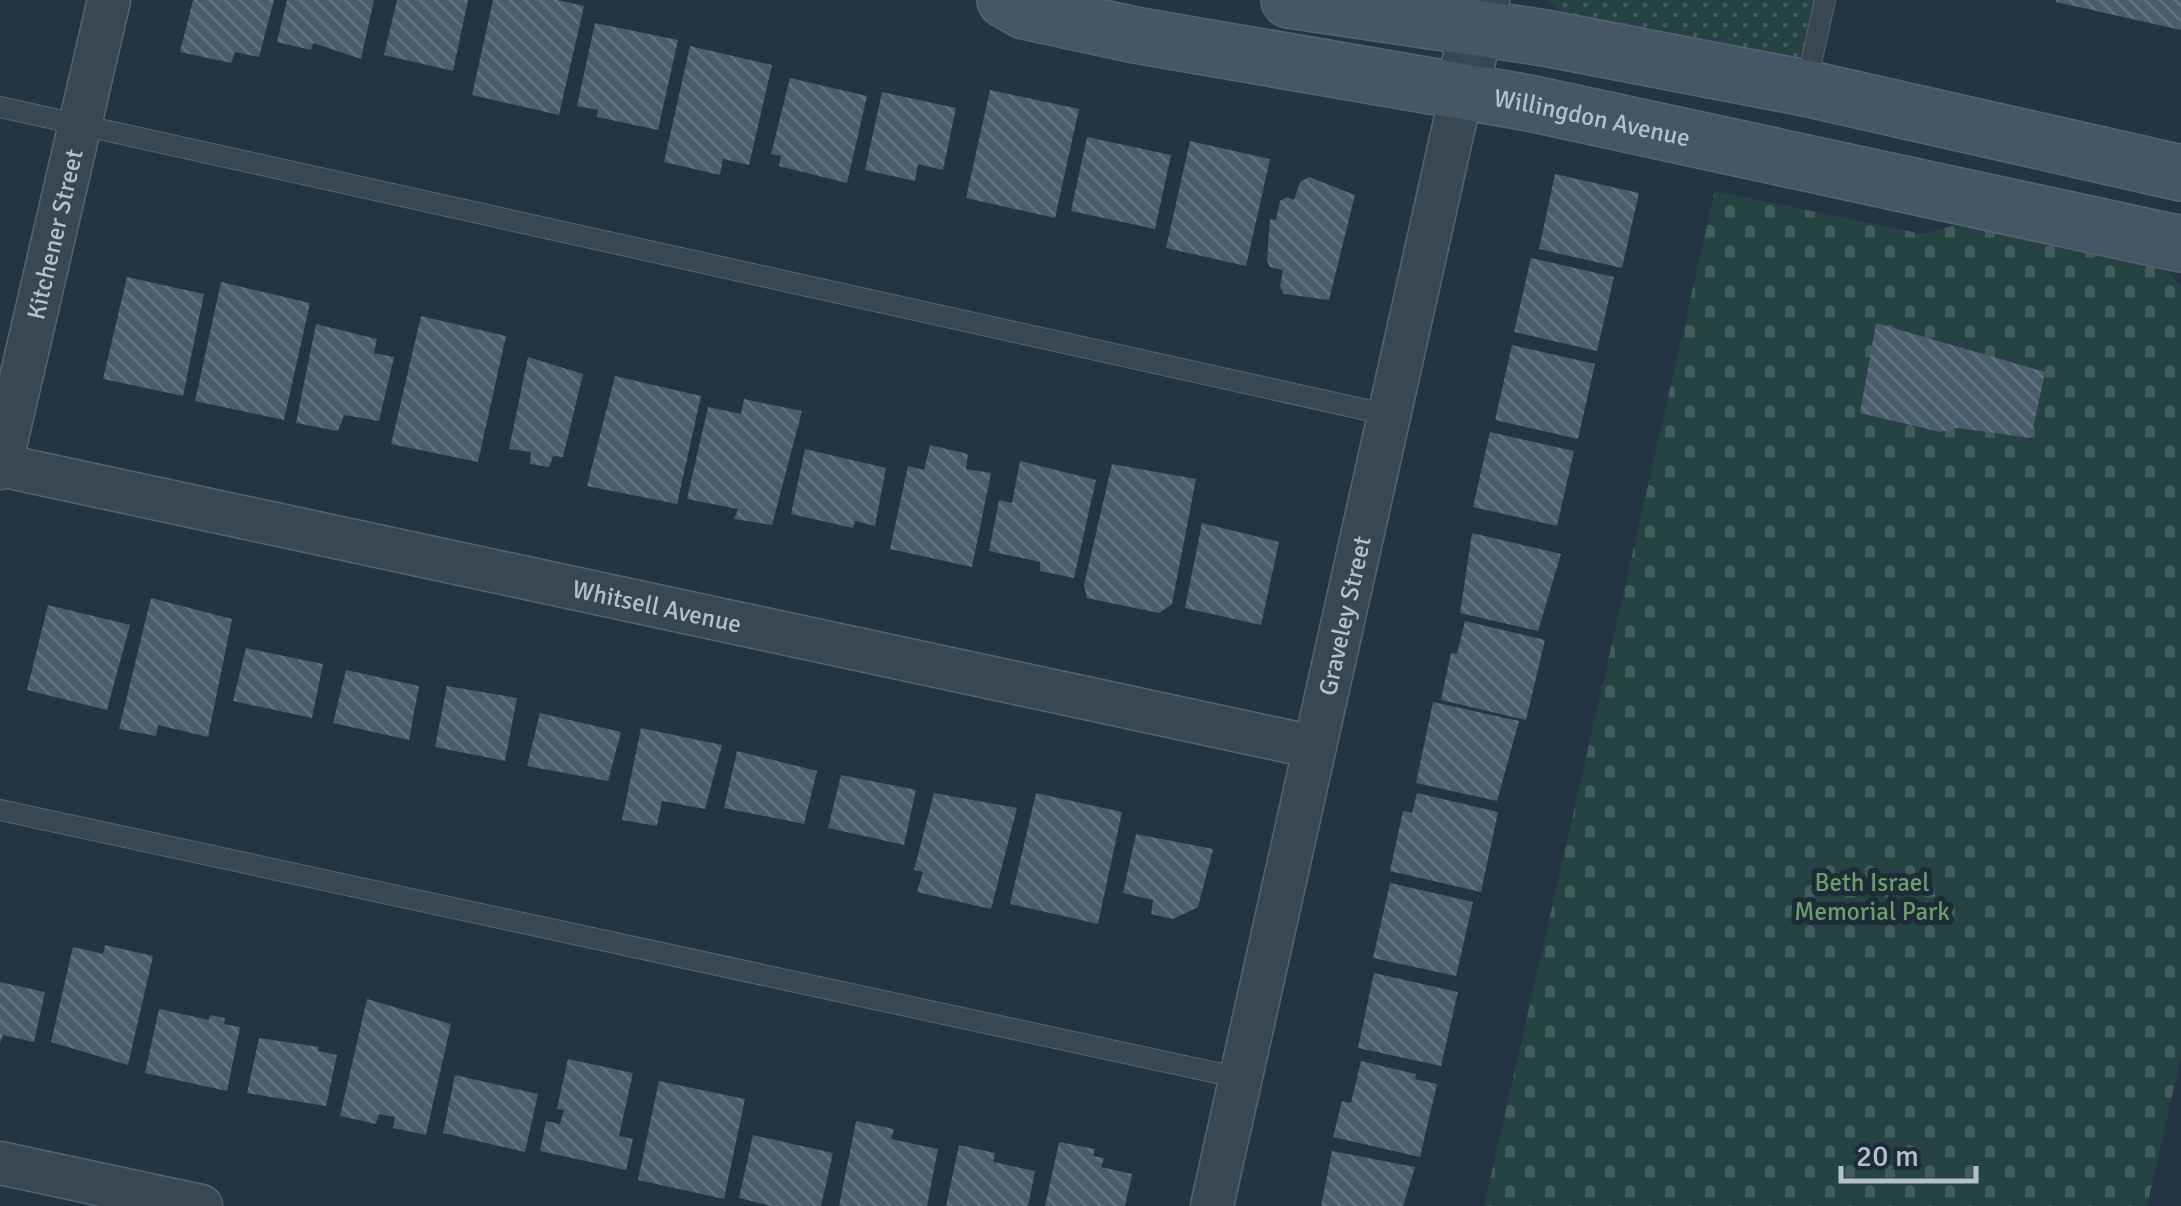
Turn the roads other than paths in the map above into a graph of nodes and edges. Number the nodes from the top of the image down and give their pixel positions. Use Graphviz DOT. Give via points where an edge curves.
graph roads {
  1 [pos="108,0"];
  2 [pos="1004,0"];
  3 [pos="1289,0"];
  4 [pos="1826,0"];
  5 [pos="1480,14"];
  6 [pos="1805,88"];
  7 [pos="1462,90"];
  8 [pos="0,107"];
  9 [pos="81,124"];
  10 [pos="2181,172"];
  11 [pos="2181,244"];
  12 [pos="1389,415"];
  13 [pos="0,466"];
  14 [pos="1314,747"];
  15 [pos="0,810"];
  16 [pos="1240,1078"];
  17 [pos="0,1163"];
  18 [pos="201,1206"];
  19 [pos="1212,1206"];
  1 -- 9 [label="street, Kitchener Street"];
  2 -- 7 [label="main road, Willingdon Avenue" via="1024,11 1135,35"];
  3 -- 5 [label="main road"];
  4 -- 6 [label="lane"];
  5 -- 6 [label="main road"];
  5 -- 7 [label="street, Graveley Street"];
  6 -- 10 [label="main road"];
  7 -- 11 [label="main road, Willingdon Avenue"];
  7 -- 12 [label="street, Graveley Street"];
  8 -- 9 [label="lane"];
  9 -- 12 [label="lane"];
  9 -- 13 [label="street, Kitchener Street"];
  12 -- 14 [label="street, Graveley Street"];
  13 -- 14 [label="street, Whitsell Avenue"];
  14 -- 16 [label="street, Graveley Street"];
  15 -- 16 [label="lane"];
  16 -- 19 [label="street, Graveley Street"];
  17 -- 18 [label="street"];
}
